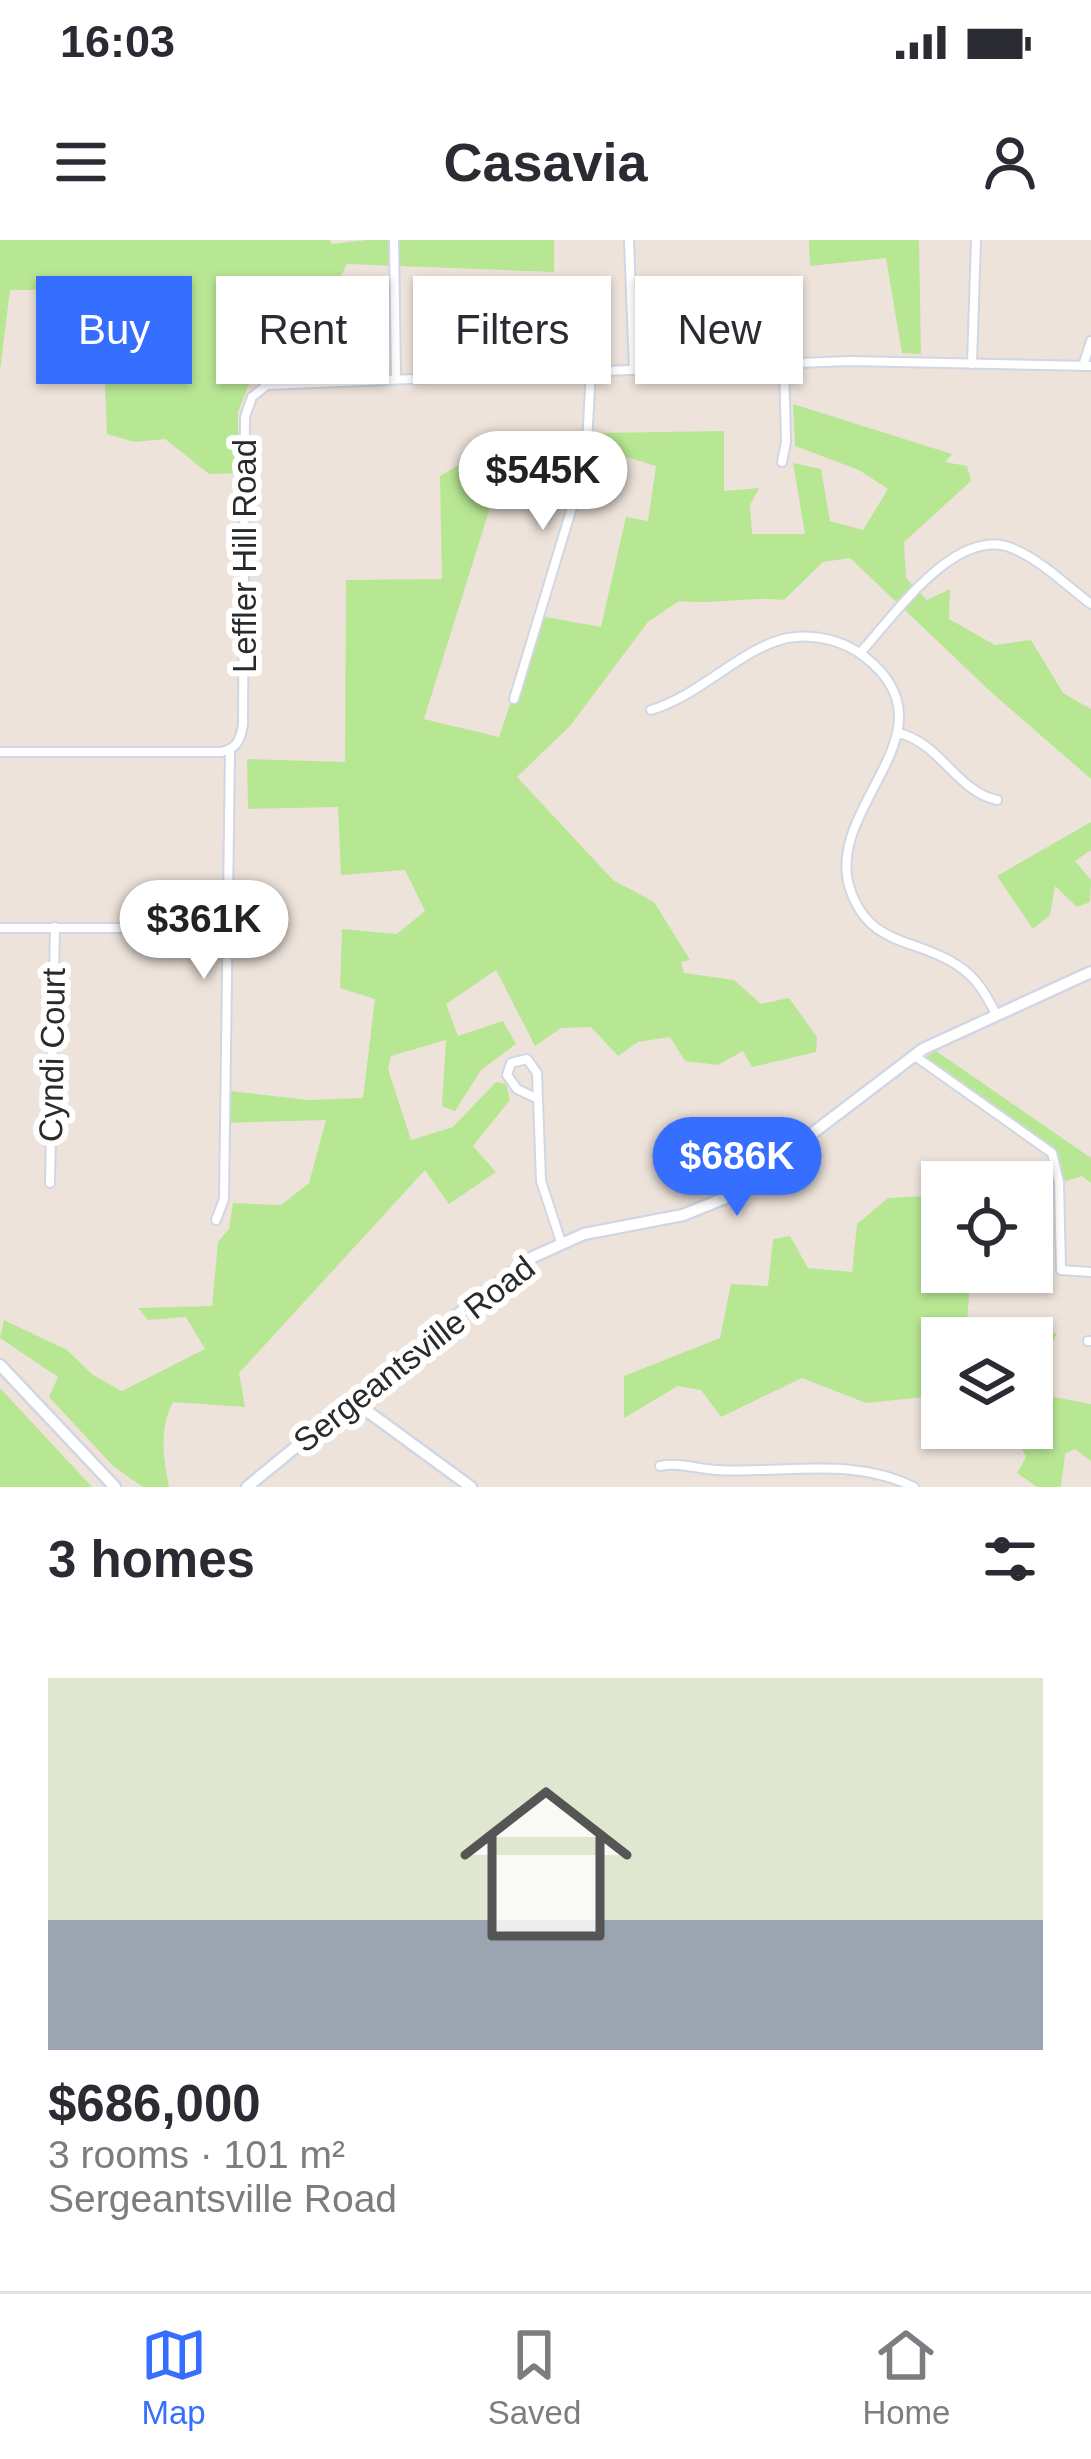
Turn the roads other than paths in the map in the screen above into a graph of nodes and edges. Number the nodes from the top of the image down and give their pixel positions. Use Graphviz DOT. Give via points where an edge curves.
graph roads {
  1 [pos="394,240"];
  2 [pos="629,240"];
  3 [pos="976,240"];
  4 [pos="1091,340"];
  5 [pos="803,363"];
  6 [pos="972,365"];
  7 [pos="1087,366"];
  8 [pos="634,369"];
  9 [pos="611,370"];
  10 [pos="413,378"];
  11 [pos="397,379"];
  12 [pos="589,384"];
  13 [pos="785,384"];
  14 [pos="782,462"];
  15 [pos="1091,604"];
  16 [pos="860,653"];
  17 [pos="514,699"];
  18 [pos="651,710"];
  19 [pos="898,733"];
  20 [pos="230,750"];
  21 [pos="0,752"];
  22 [pos="997,800"];
  23 [pos="55,927"];
  24 [pos="0,928"];
  25 [pos="226,928"];
  26 [pos="1091,972"];
  27 [pos="996,1014"];
  28 [pos="914,1054"];
  29 [pos="538,1100"];
  30 [pos="50,1183"];
  31 [pos="216,1220"];
  32 [pos="562,1242"];
  33 [pos="1091,1273"];
  34 [pos="0,1365"];
  35 [pos="352,1400"];
  36 [pos="660,1466"];
  37 [pos="115,1487"];
  38 [pos="247,1487"];
  39 [pos="471,1487"];
  40 [pos="914,1487"];
  1 -- 11 [label="street"];
  2 -- 8 [label="street"];
  3 -- 6 [label="street"];
  4 -- 7 [label="street"];
  5 -- 6 [label="street, Leffler Hill Road"];
  6 -- 7 [label="street, Leffler Hill Road"];
  8 -- 9 [label="street, Leffler Hill Road"];
  10 -- 11 [label="street, Leffler Hill Road"];
  11 -- 20 [label="street, Leffler Hill Road" via="278,382 258,389 248,406 243,724"];
  12 -- 17 [label="street" via="586,461"];
  13 -- 14 [label="street"];
  15 -- 16 [label="street" via="1016,550 974,546 951,556"];
  16 -- 18 [label="street" via="830,639 789,638"];
  16 -- 19 [label="street" via="889,685"];
  19 -- 22 [label="street" via="924,743 982,796"];
  19 -- 27 [label="street" via="849,835 848,884 880,931 961,967"];
  20 -- 21 [label="street"];
  20 -- 25 [label="street"];
  23 -- 24 [label="street"];
  23 -- 25 [label="street"];
  23 -- 30 [label="street, Cyndi Court"];
  25 -- 31 [label="street" via="224,1199"];
  26 -- 27 [label="main road, Sergeantsville Road"];
  27 -- 28 [label="main road, Sergeantsville Road"];
  28 -- 32 [label="main road, Sergeantsville Road" via="730,1196 682,1216"];
  28 -- 33 [label="street" via="1048,1148 1059,1182 1061,1270"];
  29 -- 29 [label="street" via="535,1066 515,1060 510,1084"];
  29 -- 32 [label="street" via="541,1181"];
  32 -- 35 [label="main road, Sergeantsville Road" via="502,1279"];
  34 -- 37 [label="main road"];
  35 -- 38 [label="main road, Sergeantsville Road"];
  35 -- 39 [label="main road"];
  36 -- 40 [label="street" via="848,1468"];
}
